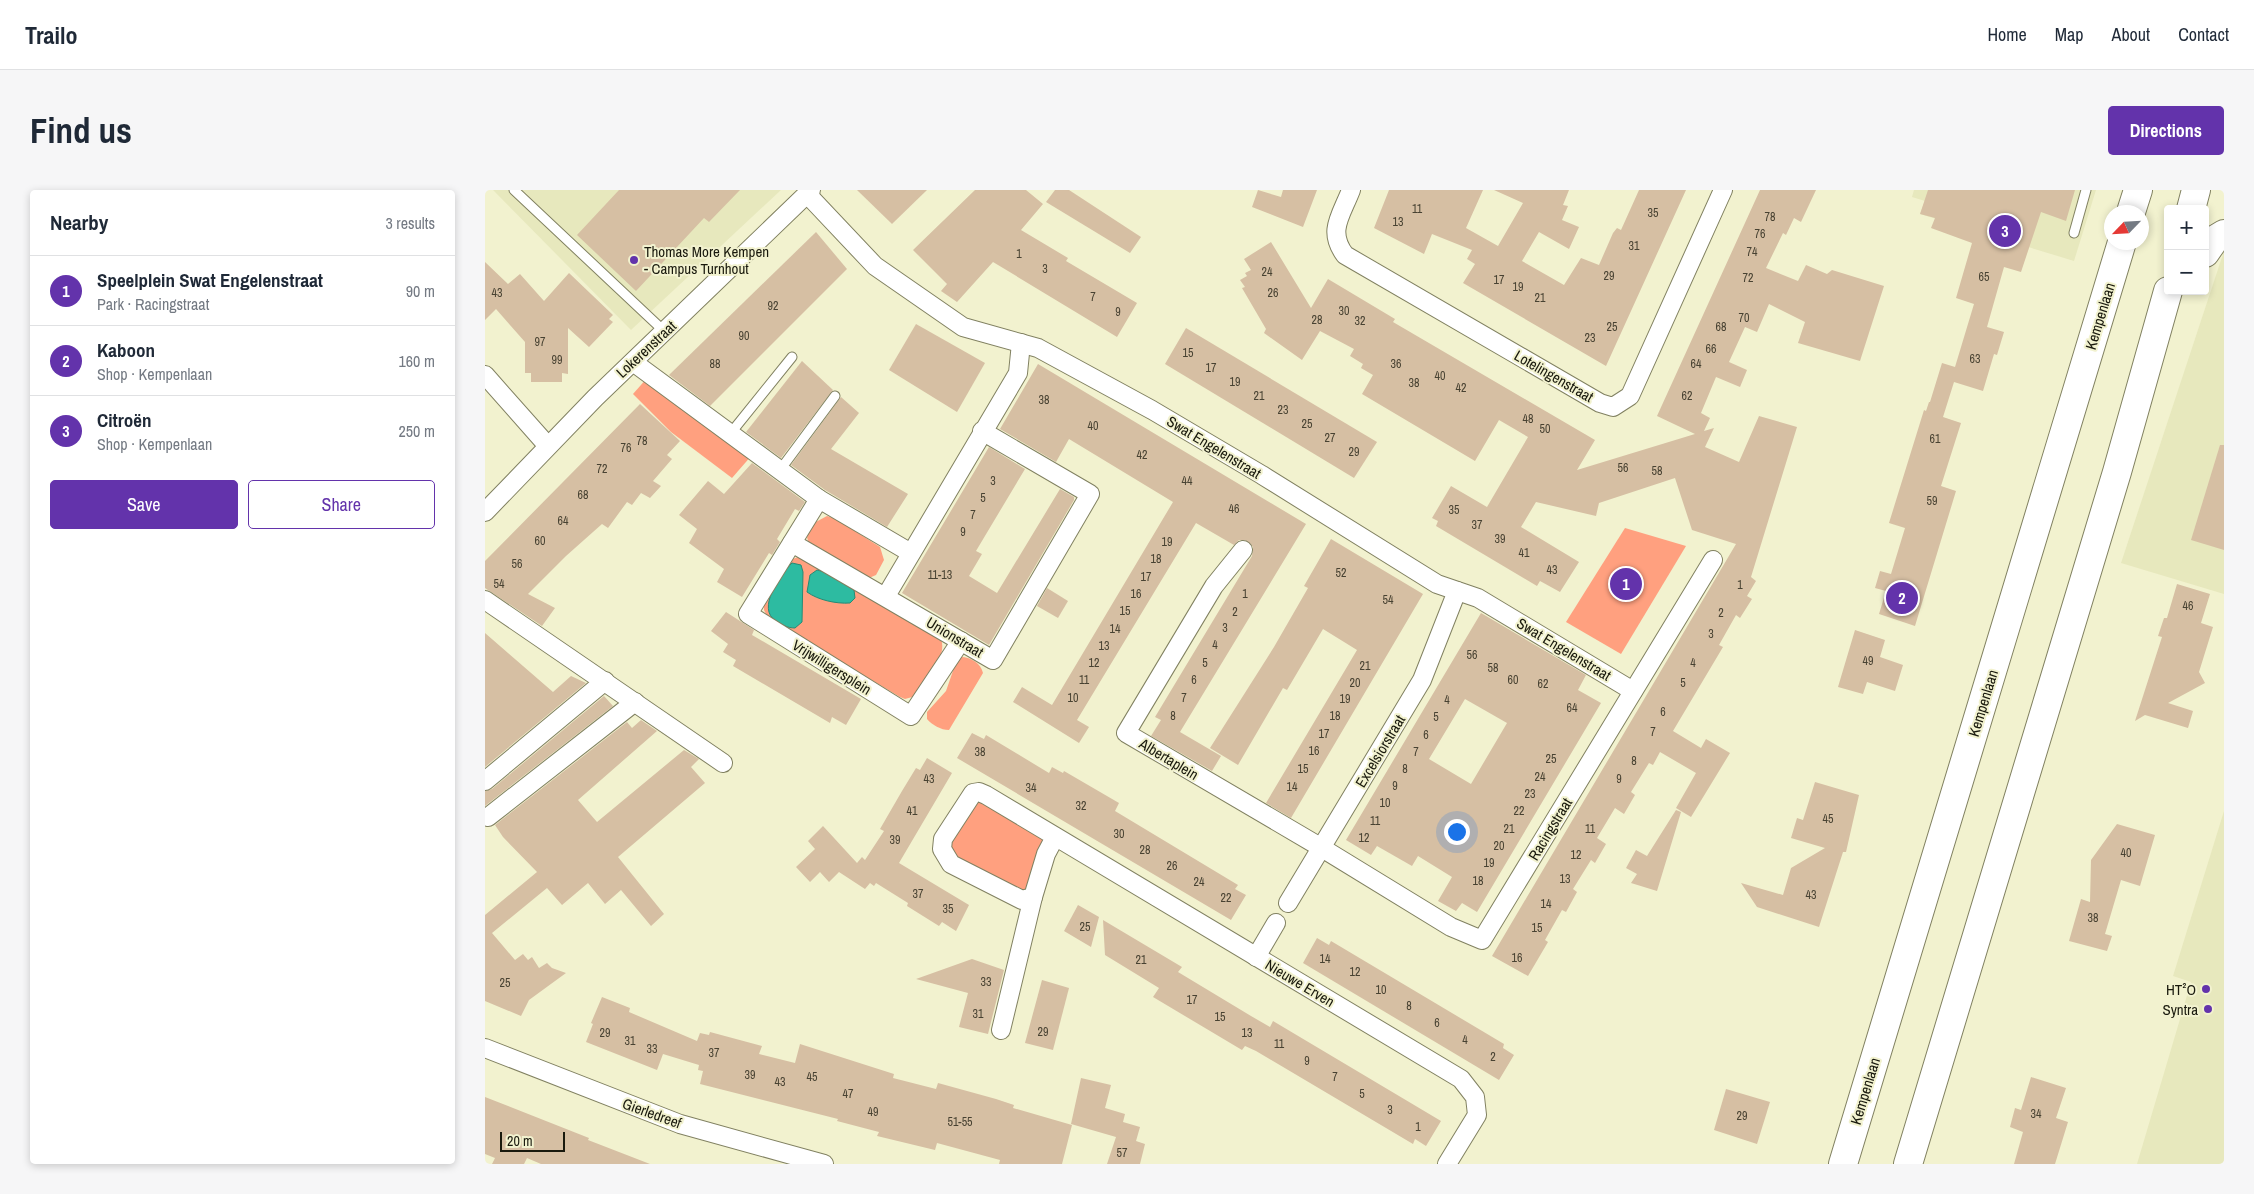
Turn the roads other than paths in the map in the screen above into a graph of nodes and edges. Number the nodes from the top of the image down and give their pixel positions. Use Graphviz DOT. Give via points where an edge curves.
graph roads {
  1 [pos="514,190"];
  2 [pos="1351,190"];
  3 [pos="1723,190"];
  4 [pos="2086,190"];
  5 [pos="2138,190"];
  6 [pos="2196,190"];
  7 [pos="809,192"];
  8 [pos="2133,205"];
  9 [pos="2192,205"];
  10 [pos="2074,233"];
  11 [pos="2224,234"];
  12 [pos="2120,250"];
  13 [pos="2207,250"];
  14 [pos="2167,295"];
  15 [pos="665,332"];
  16 [pos="1021,343"];
  17 [pos="792,357"];
  18 [pos="633,362"];
  19 [pos="485,375"];
  20 [pos="835,396"];
  21 [pos="982,431"];
  22 [pos="731,434"];
  23 [pos="547,445"];
  24 [pos="780,470"];
  25 [pos="819,499"];
  26 [pos="485,512"];
  27 [pos="792,543"];
  28 [pos="1243,550"];
  29 [pos="911,553"];
  30 [pos="1713,560"];
  31 [pos="1457,591"];
  32 [pos="886,596"];
  33 [pos="485,600"];
  34 [pos="961,640"];
  35 [pos="605,681"];
  36 [pos="1633,691"];
  37 [pos="635,702"];
  38 [pos="723,763"];
  39 [pos="485,781"];
  40 [pos="488,818"];
  41 [pos="1055,837"];
  42 [pos="1322,848"];
  43 [pos="1033,897"];
  44 [pos="1288,903"];
  45 [pos="1276,924"];
  46 [pos="1256,956"];
  47 [pos="1001,1030"];
  48 [pos="485,1048"];
  49 [pos="823,1164"];
  50 [pos="1447,1164"];
  51 [pos="1843,1164"];
  52 [pos="1908,1164"];
  1 -- 15 [label="lane"];
  2 -- 3 [label="street, Lotelingenstraat" via="1335,232 1337,244 1345,255 1600,403 1613,406 1630,396"];
  4 -- 10 [label="lane"];
  5 -- 8 [label="main road"];
  6 -- 9 [label="main road"];
  7 -- 15 [label="street, Lokerenstraat"];
  7 -- 16 [label="street, Swat Engelenstraat" via="875,266 963,327"];
  11 -- 13 [label="main road" via="2214,240"];
  12 -- 51 [label="main road, Kempenlaan"];
  14 -- 52 [label="main road" via="2117,472"];
  15 -- 18 [label="street, Lokerenstraat"];
  16 -- 21 [label="street" via="1018,373"];
  16 -- 31 [label="street, Swat Engelenstraat" via="1038,348 1152,410 1437,584"];
  17 -- 22 [label="lane"];
  18 -- 22 [label="street"];
  18 -- 23 [label="street, Lokerenstraat"];
  19 -- 23 [label="street"];
  20 -- 24 [label="lane"];
  21 -- 29 [label="street"];
  21 -- 34 [label="street, Unionstraat" via="1090,494 993,660"];
  22 -- 24 [label="street"];
  23 -- 26 [label="street, Lokerenstraat"];
  24 -- 25 [label="street"];
  25 -- 27 [label="street, Vrijwilligersplein"];
  25 -- 29 [label="street"];
  27 -- 32 [label="street"];
  27 -- 34 [label="street, Vrijwilligersplein" via="748,614 911,716"];
  28 -- 42 [label="street, Albertaplein" via="1214,586 1126,733"];
  29 -- 32 [label="street"];
  30 -- 36 [label="street, Racingstraat"];
  31 -- 36 [label="street, Swat Engelenstraat" via="1478,598"];
  31 -- 42 [label="street, Excelsiorstraat" via="1422,680"];
  32 -- 34 [label="street, Unionstraat"];
  33 -- 35 [label="street"];
  35 -- 37 [label="street"];
  35 -- 39 [label="street"];
  36 -- 42 [label="street, Racingstraat" via="1482,940 1451,927"];
  37 -- 38 [label="street"];
  37 -- 40 [label="street"];
  41 -- 43 [label="street" via="1046,854"];
  41 -- 43 [label="street, Nieuwe Erven" via="979,792 973,793 943,839 942,849 951,864 1009,896 1021,900"];
  41 -- 46 [label="street, Nieuwe Erven"];
  42 -- 44 [label="street, Excelsiorstraat"];
  43 -- 47 [label="street"];
  45 -- 46 [label="street"];
  46 -- 50 [label="street, Nieuwe Erven" via="1461,1079 1475,1097 1477,1115"];
  48 -- 49 [label="street, Gierledreef" via="679,1124"];
}
